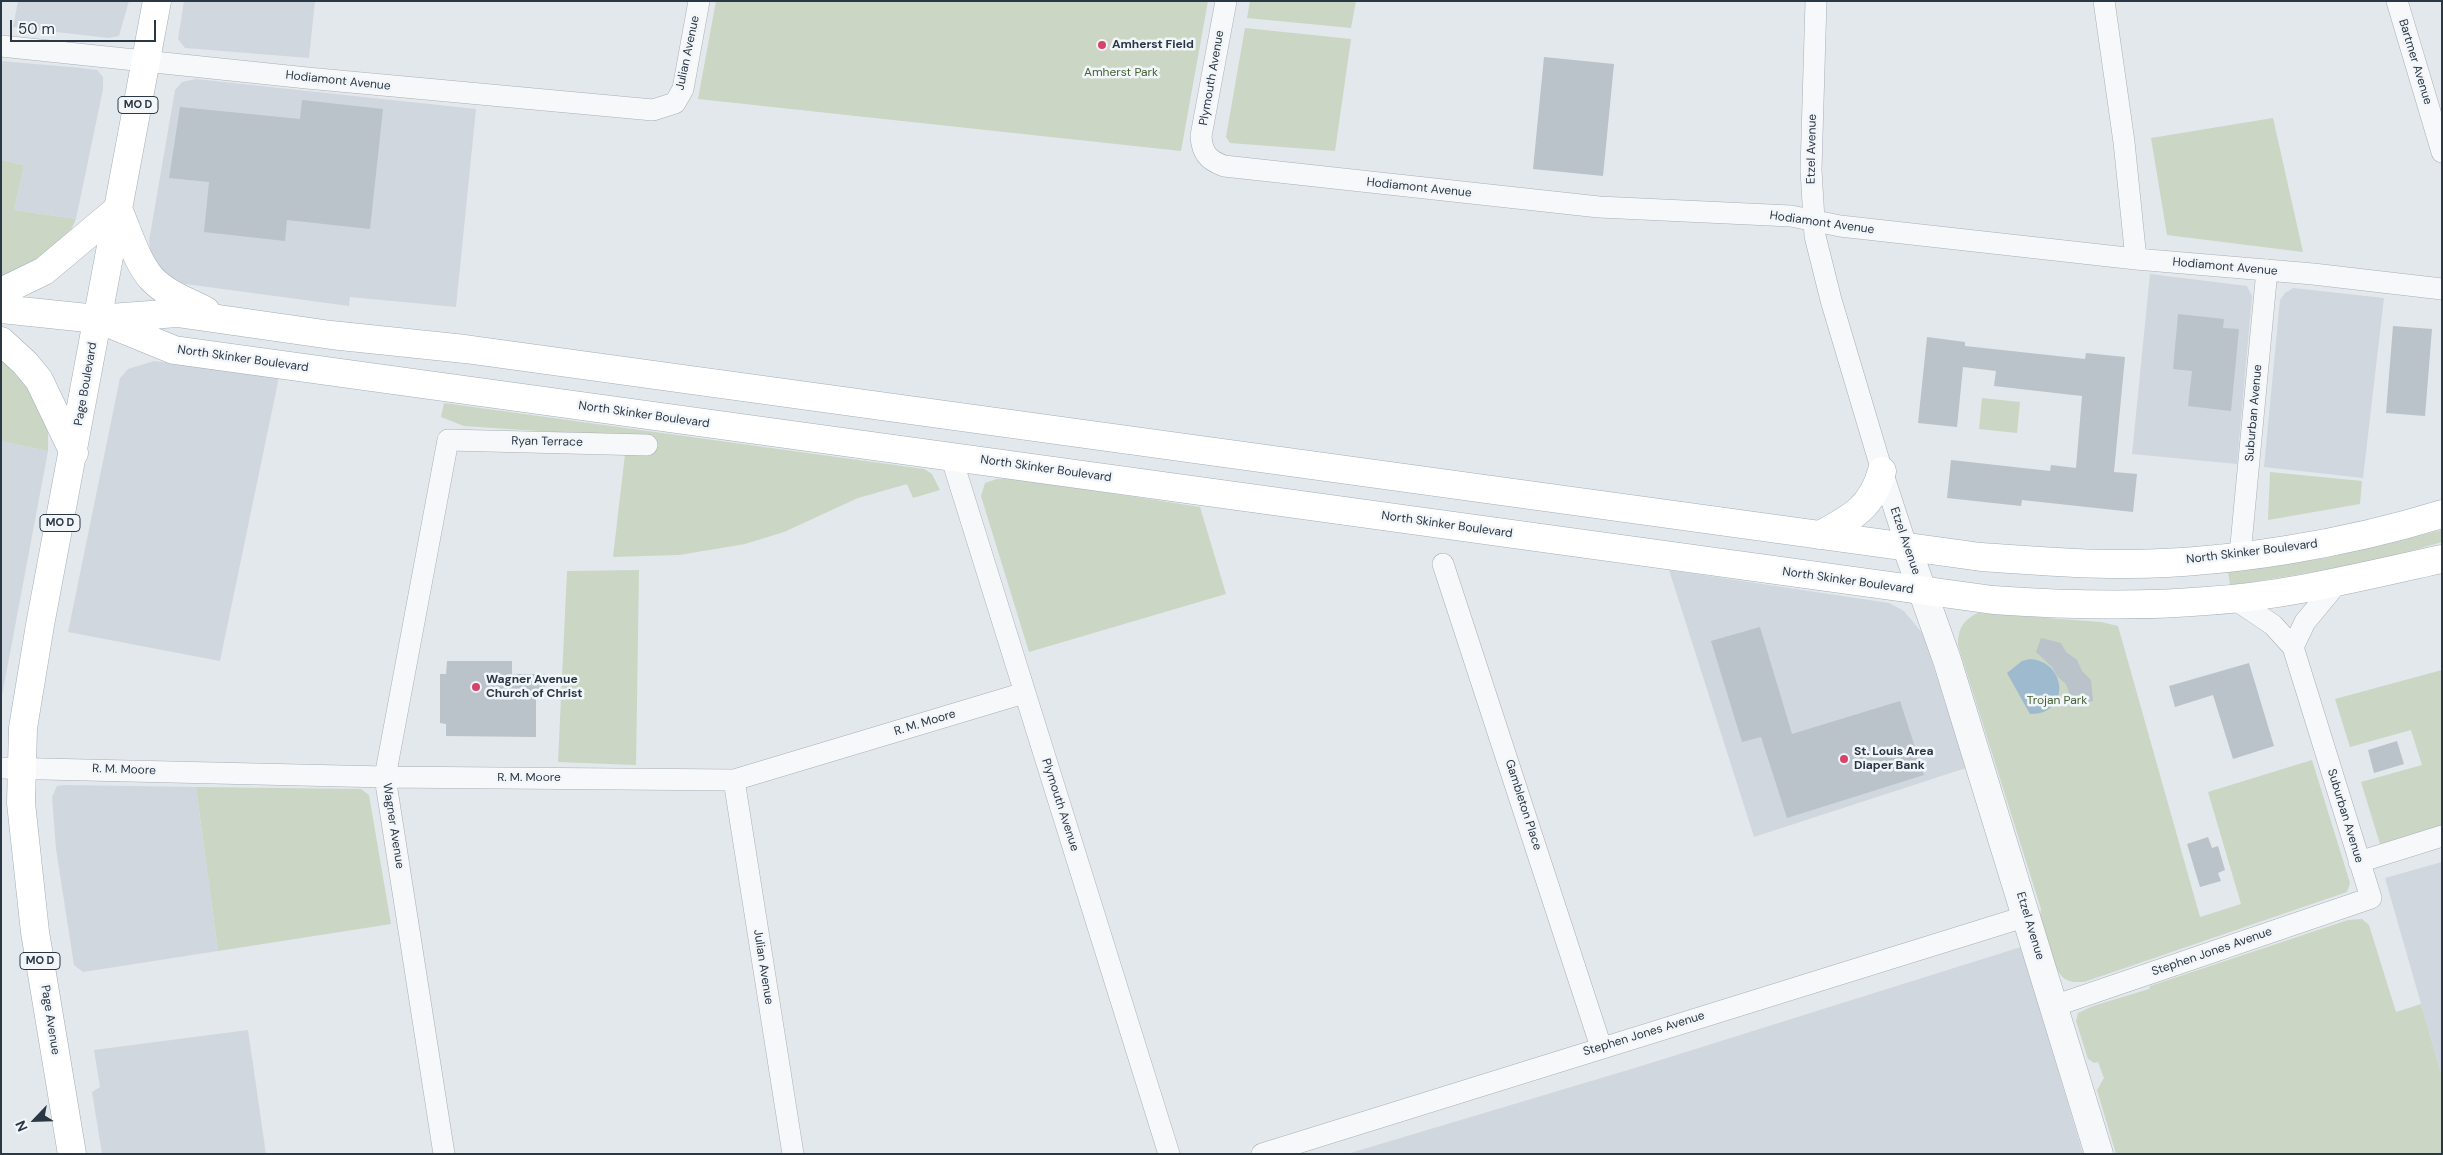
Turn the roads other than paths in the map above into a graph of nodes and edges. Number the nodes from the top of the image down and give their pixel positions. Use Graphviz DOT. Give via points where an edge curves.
graph roads {
  1 [pos="157,1"];
  2 [pos="699,1"];
  3 [pos="1226,1"];
  4 [pos="1816,1"];
  5 [pos="2104,1"];
  6 [pos="2397,1"];
  7 [pos="1,46"];
  8 [pos="146,60"];
  9 [pos="675,103"];
  10 [pos="2442,152"];
  11 [pos="1206,155"];
  12 [pos="118,209"];
  13 [pos="1813,220"];
  14 [pos="2136,259"];
  15 [pos="2267,270"];
  16 [pos="2442,289"];
  17 [pos="1,292"];
  18 [pos="1,309"];
  19 [pos="97,318"];
  20 [pos="223,320"];
  21 [pos="1,342"];
  22 [pos="448,440"];
  23 [pos="647,445"];
  24 [pos="74,453"];
  25 [pos="951,456"];
  26 [pos="1882,471"];
  27 [pos="2442,514"];
  28 [pos="1820,535"];
  29 [pos="1907,548"];
  30 [pos="2240,556"];
  31 [pos="2442,559"];
  32 [pos="1443,564"];
  33 [pos="2338,582"];
  34 [pos="1923,592"];
  35 [pos="2232,598"];
  36 [pos="2293,647"];
  37 [pos="1024,693"];
  38 [pos="11,767"];
  39 [pos="385,777"];
  40 [pos="734,780"];
  41 [pos="2442,836"];
  42 [pos="2360,862"];
  43 [pos="2371,898"];
  44 [pos="2027,916"];
  45 [pos="2054,1006"];
  46 [pos="1601,1047"];
  47 [pos="72,1154"];
  48 [pos="444,1154"];
  49 [pos="793,1154"];
  50 [pos="1169,1154"];
  51 [pos="1262,1154"];
  52 [pos="2100,1154"];
  1 -- 8 [label="main road, Page Boulevard / MO D"];
  2 -- 9 [label="street, Julian Avenue" via="683,89"];
  3 -- 11 [label="street, Plymouth Avenue" via="1201,136"];
  4 -- 13 [label="street, Etzel Avenue" via="1811,170"];
  5 -- 14 [label="street"];
  6 -- 10 [label="street, Bartmer Avenue"];
  7 -- 8 [label="street, Hodiamont Avenue"];
  8 -- 9 [label="street, Hodiamont Avenue" via="653,110"];
  8 -- 12 [label="main road, Page Boulevard / MO D"];
  11 -- 13 [label="street, Hodiamont Avenue" via="1224,166 1360,182 1599,207 1780,215"];
  12 -- 17 [label="main road" via="44,271"];
  12 -- 19 [label="main road, Page Boulevard / MO D"];
  12 -- 20 [label="main road" via="153,280"];
  13 -- 14 [label="street, Hodiamont Avenue" via="1840,226"];
  13 -- 26 [label="street, Etzel Avenue" via="1821,269"];
  14 -- 15 [label="street, Hodiamont Avenue"];
  15 -- 16 [label="street, Hodiamont Avenue"];
  15 -- 30 [label="street, Suburban Avenue"];
  18 -- 19 [label="main road"];
  19 -- 20 [label="main road, North Skinker Boulevard" via="177,313"];
  19 -- 24 [label="main road, Page Boulevard / MO D"];
  19 -- 25 [label="main road, North Skinker Boulevard" via="174,350"];
  20 -- 28 [label="main road, North Skinker Boulevard" via="475,350"];
  21 -- 24 [label="main road" via="26,363 39,380"];
  22 -- 23 [label="street, Ryan Terrace"];
  22 -- 39 [label="street, Wagner Avenue"];
  24 -- 38 [label="main road, Page Boulevard / MO D" via="22,728"];
  25 -- 34 [label="main road, North Skinker Boulevard"];
  25 -- 37 [label="street, Plymouth Avenue"];
  26 -- 28 [label="main road" via="1865,506"];
  26 -- 29 [label="street, Etzel Avenue"];
  27 -- 30 [label="main road, North Skinker Boulevard" via="2358,536"];
  28 -- 29 [label="main road, North Skinker Boulevard"];
  29 -- 30 [label="main road, North Skinker Boulevard" via="2075,564 2130,564"];
  29 -- 34 [label="street, Etzel Avenue"];
  31 -- 33 [label="main road, North Skinker Boulevard"];
  32 -- 46 [label="street, Gambleton Place"];
  33 -- 35 [label="main road, North Skinker Boulevard"];
  33 -- 36 [label="street" via="2305,622"];
  34 -- 35 [label="main road, North Skinker Boulevard" via="2062,605 2129,605"];
  34 -- 44 [label="street, Etzel Avenue"];
  35 -- 36 [label="street, Suburban Avenue" via="2268,621"];
  36 -- 42 [label="street, Suburban Avenue"];
  37 -- 40 [label="street, R. M. Moore"];
  37 -- 50 [label="street, Plymouth Avenue"];
  38 -- 39 [label="street, R. M. Moore"];
  38 -- 47 [label="main road, Page Avenue / MO D" via="21,802 29,884"];
  39 -- 40 [label="street, R. M. Moore"];
  39 -- 48 [label="street, Wagner Avenue"];
  40 -- 49 [label="street, Julian Avenue"];
  41 -- 42 [label="street"];
  42 -- 43 [label="street, Suburban Avenue"];
  43 -- 45 [label="street, Stephen Jones Avenue"];
  44 -- 45 [label="street, Etzel Avenue"];
  44 -- 46 [label="street, Stephen Jones Avenue"];
  45 -- 52 [label="street, Etzel Avenue"];
  46 -- 51 [label="street, Stephen Jones Avenue"];
}
